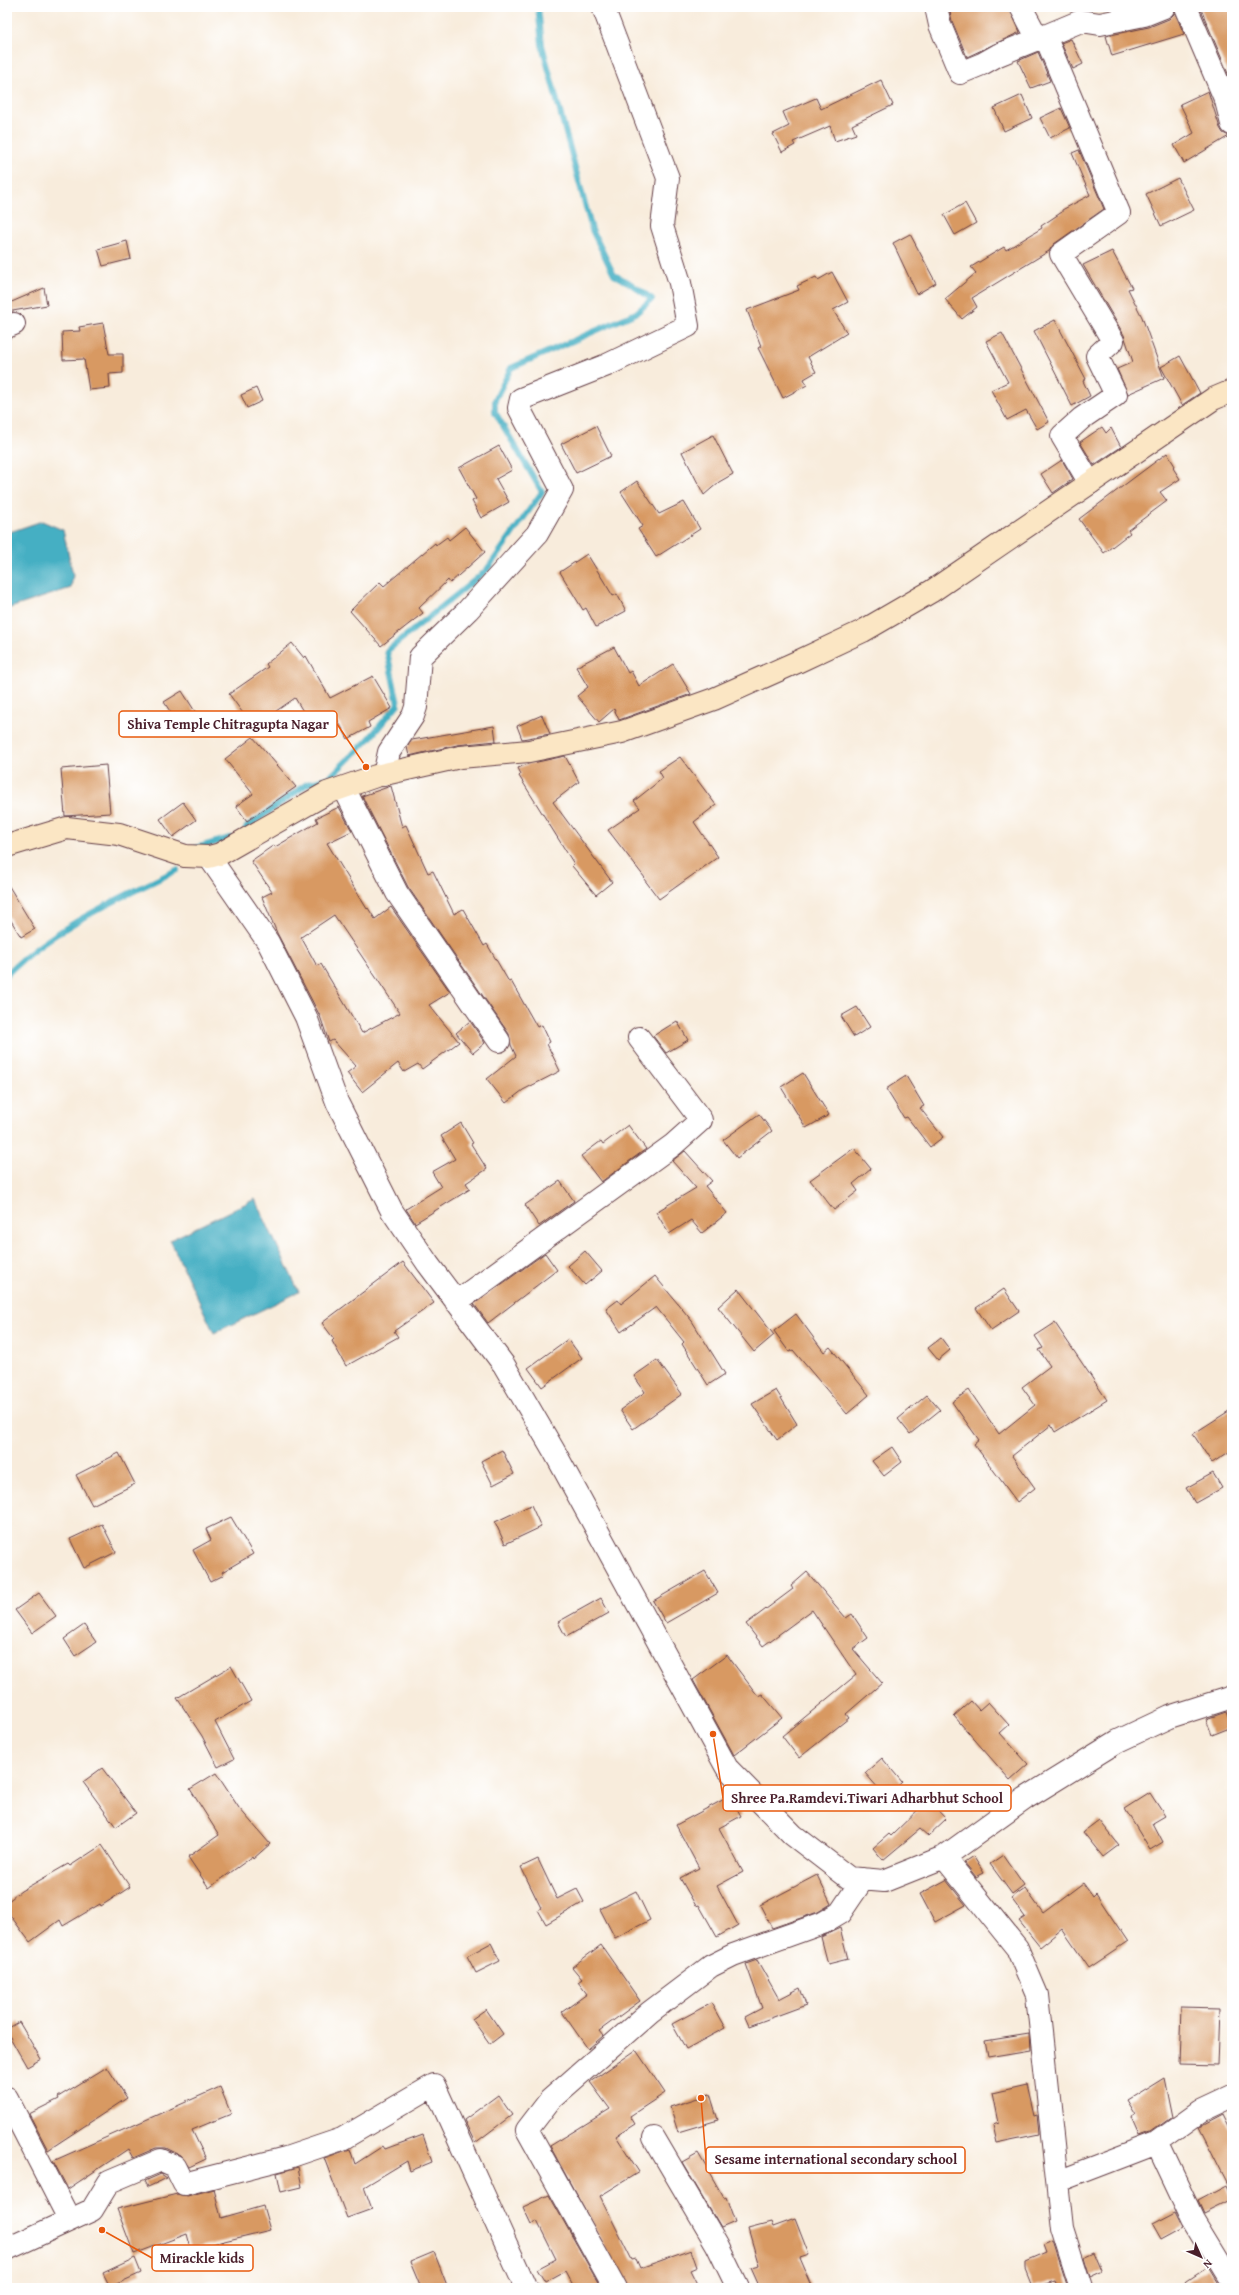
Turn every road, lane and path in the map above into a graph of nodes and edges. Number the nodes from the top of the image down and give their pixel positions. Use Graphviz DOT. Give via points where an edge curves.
graph roads {
  1 [pos="603,7"];
  2 [pos="936,7"];
  3 [pos="1022,7"];
  4 [pos="1164,7"];
  5 [pos="1186,7"];
  6 [pos="1041,37"];
  7 [pos="1232,124"];
  8 [pos="1232,391"];
  9 [pos="1090,483"];
  10 [pos="384,774"];
  11 [pos="344,788"];
  12 [pos="7,846"];
  13 [pos="209,857"];
  14 [pos="639,1038"];
  15 [pos="499,1041"];
  16 [pos="456,1302"];
  17 [pos="1232,1697"];
  18 [pos="944,1857"];
  19 [pos="863,1879"];
  20 [pos="1232,2097"];
  21 [pos="7,2098"];
  22 [pos="654,2138"];
  23 [pos="1157,2143"];
  24 [pos="1058,2181"];
  25 [pos="70,2219"];
  26 [pos="7,2248"];
  27 [pos="1232,2283"];
  28 [pos="526,2288"];
  29 [pos="615,2288"];
  30 [pos="738,2288"];
  31 [pos="1081,2288"];
  1 -- 10 [label="street" via="668,178 662,226 680,283 688,326 607,365 521,399 519,408 562,490 537,534 420,658 416,707 413,716 389,752"];
  2 -- 6 [label="street" via="940,25 960,73"];
  3 -- 6 [label="street"];
  4 -- 6 [label="street" via="1144,15 1100,24 1081,21"];
  5 -- 7 [label="street" via="1226,101"];
  6 -- 9 [label="street" via="1119,213 1061,254 1113,341 1097,356 1116,395 1082,418 1062,436"];
  8 -- 9 [label="street" via="1213,399"];
  9 -- 10 [label="street" via="932,590 863,631 714,699 622,732 529,751 460,757"];
  10 -- 11 [label="street"];
  11 -- 13 [label="street" via="327,793 220,854"];
  11 -- 15 [label="street" via="397,893"];
  12 -- 13 [label="street" via="67,828 119,834 185,856"];
  13 -- 16 [label="street" via="268,942 306,1017 337,1102 392,1211"];
  14 -- 16 [label="street" via="701,1120 673,1145"];
  16 -- 19 [label="street" via="504,1365 554,1451 727,1768 793,1834 849,1878"];
  17 -- 18 [label="street" via="1169,1717 1118,1741 1026,1798"];
  18 -- 19 [label="street" via="884,1881"];
  18 -- 24 [label="street" via="1017,1948 1037,1995 1052,2150"];
  19 -- 29 [label="street" via="840,1914 823,1923 733,1955 705,1970 650,2012 550,2100 527,2130"];
  20 -- 23 [label="street" via="1200,2112"];
  21 -- 25 [label="street"];
  22 -- 30 [label="street" via="717,2245"];
  23 -- 24 [label="street"];
  23 -- 27 [label="street" via="1193,2219"];
  24 -- 31 [label="street" via="1062,2228"];
  25 -- 26 [label="street"];
  25 -- 28 [label="street" via="92,2210 109,2182 161,2160 175,2166 184,2184 286,2158 342,2139 434,2085"];
}
